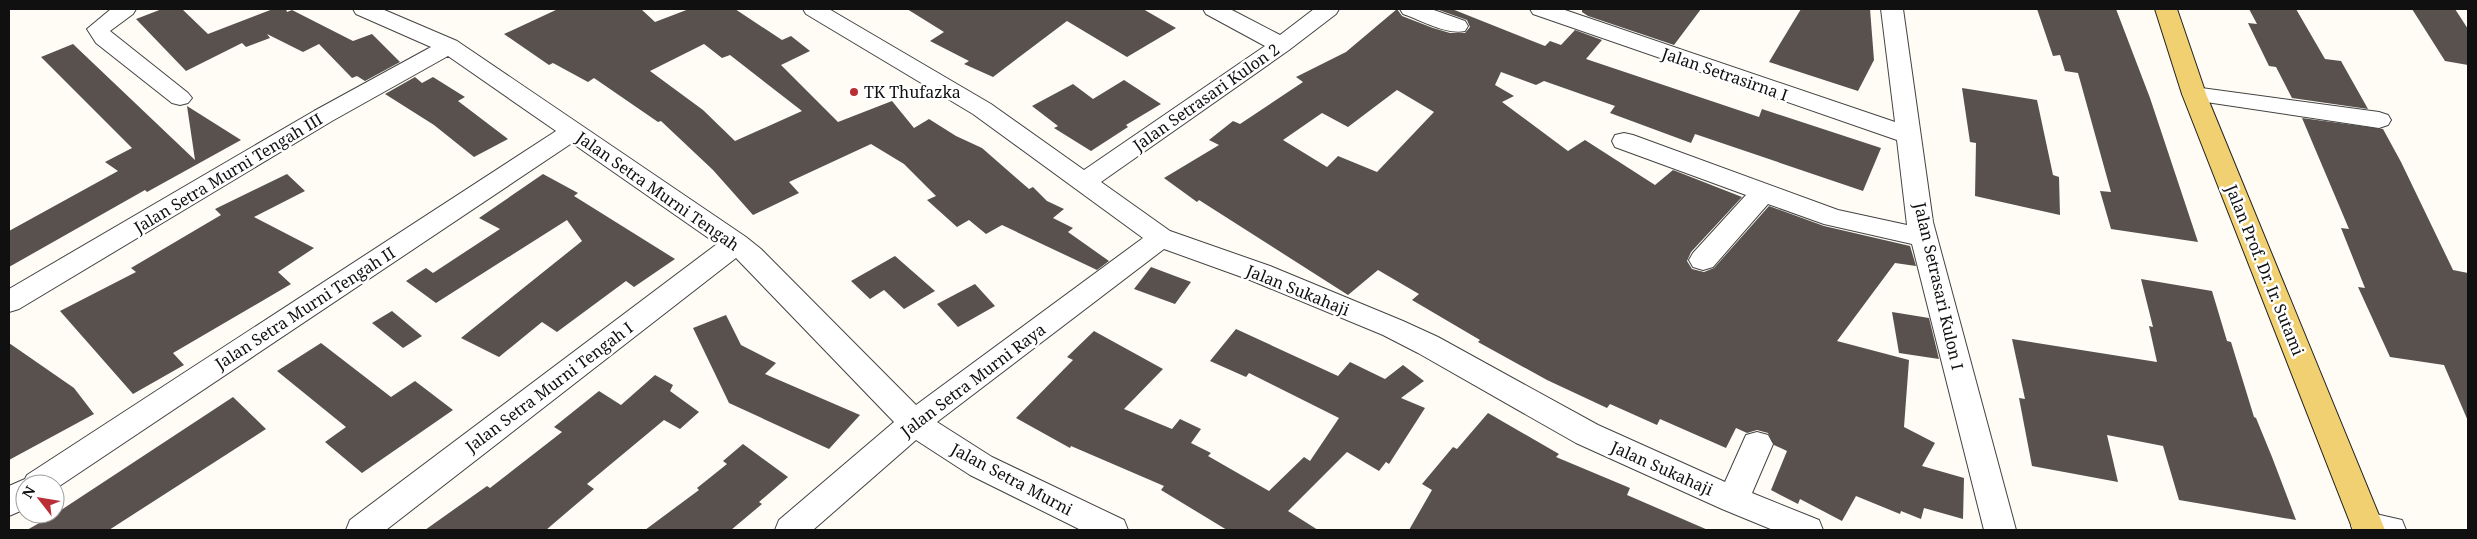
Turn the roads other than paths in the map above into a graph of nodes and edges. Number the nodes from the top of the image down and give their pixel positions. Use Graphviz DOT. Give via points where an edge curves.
graph roads {
  1 [pos="125,9"];
  2 [pos="814,9"];
  3 [pos="1214,9"];
  4 [pos="1328,9"];
  5 [pos="1411,9"];
  6 [pos="1542,9"];
  7 [pos="1890,9"];
  8 [pos="2166,9"];
  9 [pos="385,12"];
  10 [pos="1457,26"];
  11 [pos="1281,45"];
  12 [pos="449,46"];
  13 [pos="2194,94"];
  14 [pos="180,98"];
  15 [pos="2379,120"];
  16 [pos="573,131"];
  17 [pos="1910,136"];
  18 [pos="1624,141"];
  19 [pos="1082,183"];
  20 [pos="1763,193"];
  21 [pos="1161,238"];
  22 [pos="1925,238"];
  23 [pos="736,244"];
  24 [pos="1703,260"];
  25 [pos="9,302"];
  26 [pos="914,423"];
  27 [pos="1757,444"];
  28 [pos="53,474"];
  29 [pos="1733,500"];
  30 [pos="2375,529"];
  31 [pos="362,530"];
  32 [pos="792,530"];
  33 [pos="1112,530"];
  34 [pos="1807,530"];
  35 [pos="2000,530"];
  1 -- 14 [label="street" via="98,28 104,38"];
  2 -- 19 [label="street, Jalan Sukahaji" via="982,109"];
  3 -- 11 [label="street"];
  4 -- 11 [label="street, Jalan Setrasari Kulon 2"];
  5 -- 10 [label="street"];
  6 -- 17 [label="street, Jalan Setrasirna I"];
  7 -- 17 [label="street, Jalan Setrasari Kulon I"];
  8 -- 13 [label="main road, Jalan Prof. Dr. Ir. Sutami"];
  9 -- 12 [label="street, Jalan Setra Murni Tengah"];
  11 -- 19 [label="street, Jalan Setrasari Kulon 2"];
  12 -- 16 [label="street, Jalan Setra Murni Tengah"];
  12 -- 25 [label="street, Jalan Setra Murni Tengah III" via="323,116"];
  13 -- 15 [label="street"];
  13 -- 30 [label="main road, Jalan Prof. Dr. Ir. Sutami"];
  16 -- 23 [label="street, Jalan Setra Murni Tengah"];
  16 -- 28 [label="street, Jalan Setra Murni Tengah II"];
  17 -- 22 [label="street, Jalan Setrasari Kulon I" via="1920,222"];
  18 -- 20 [label="street"];
  19 -- 21 [label="street, Jalan Sukahaji"];
  20 -- 22 [label="street" via="1833,218"];
  20 -- 24 [label="street"];
  21 -- 26 [label="street, Jalan Setra Murni Raya"];
  21 -- 29 [label="street, Jalan Sukahaji" via="1260,273 1393,328 1587,434"];
  22 -- 35 [label="street, Jalan Setrasari Kulon I"];
  23 -- 26 [label="street, Jalan Setra Murni Tengah"];
  23 -- 31 [label="street, Jalan Setra Murni Tengah I"];
  26 -- 32 [label="street, Jalan Setra Murni Raya"];
  26 -- 33 [label="street, Jalan Setra Murni" via="981,466"];
  27 -- 29 [label="street"];
  29 -- 34 [label="street, Jalan Sukahaji"];
}
